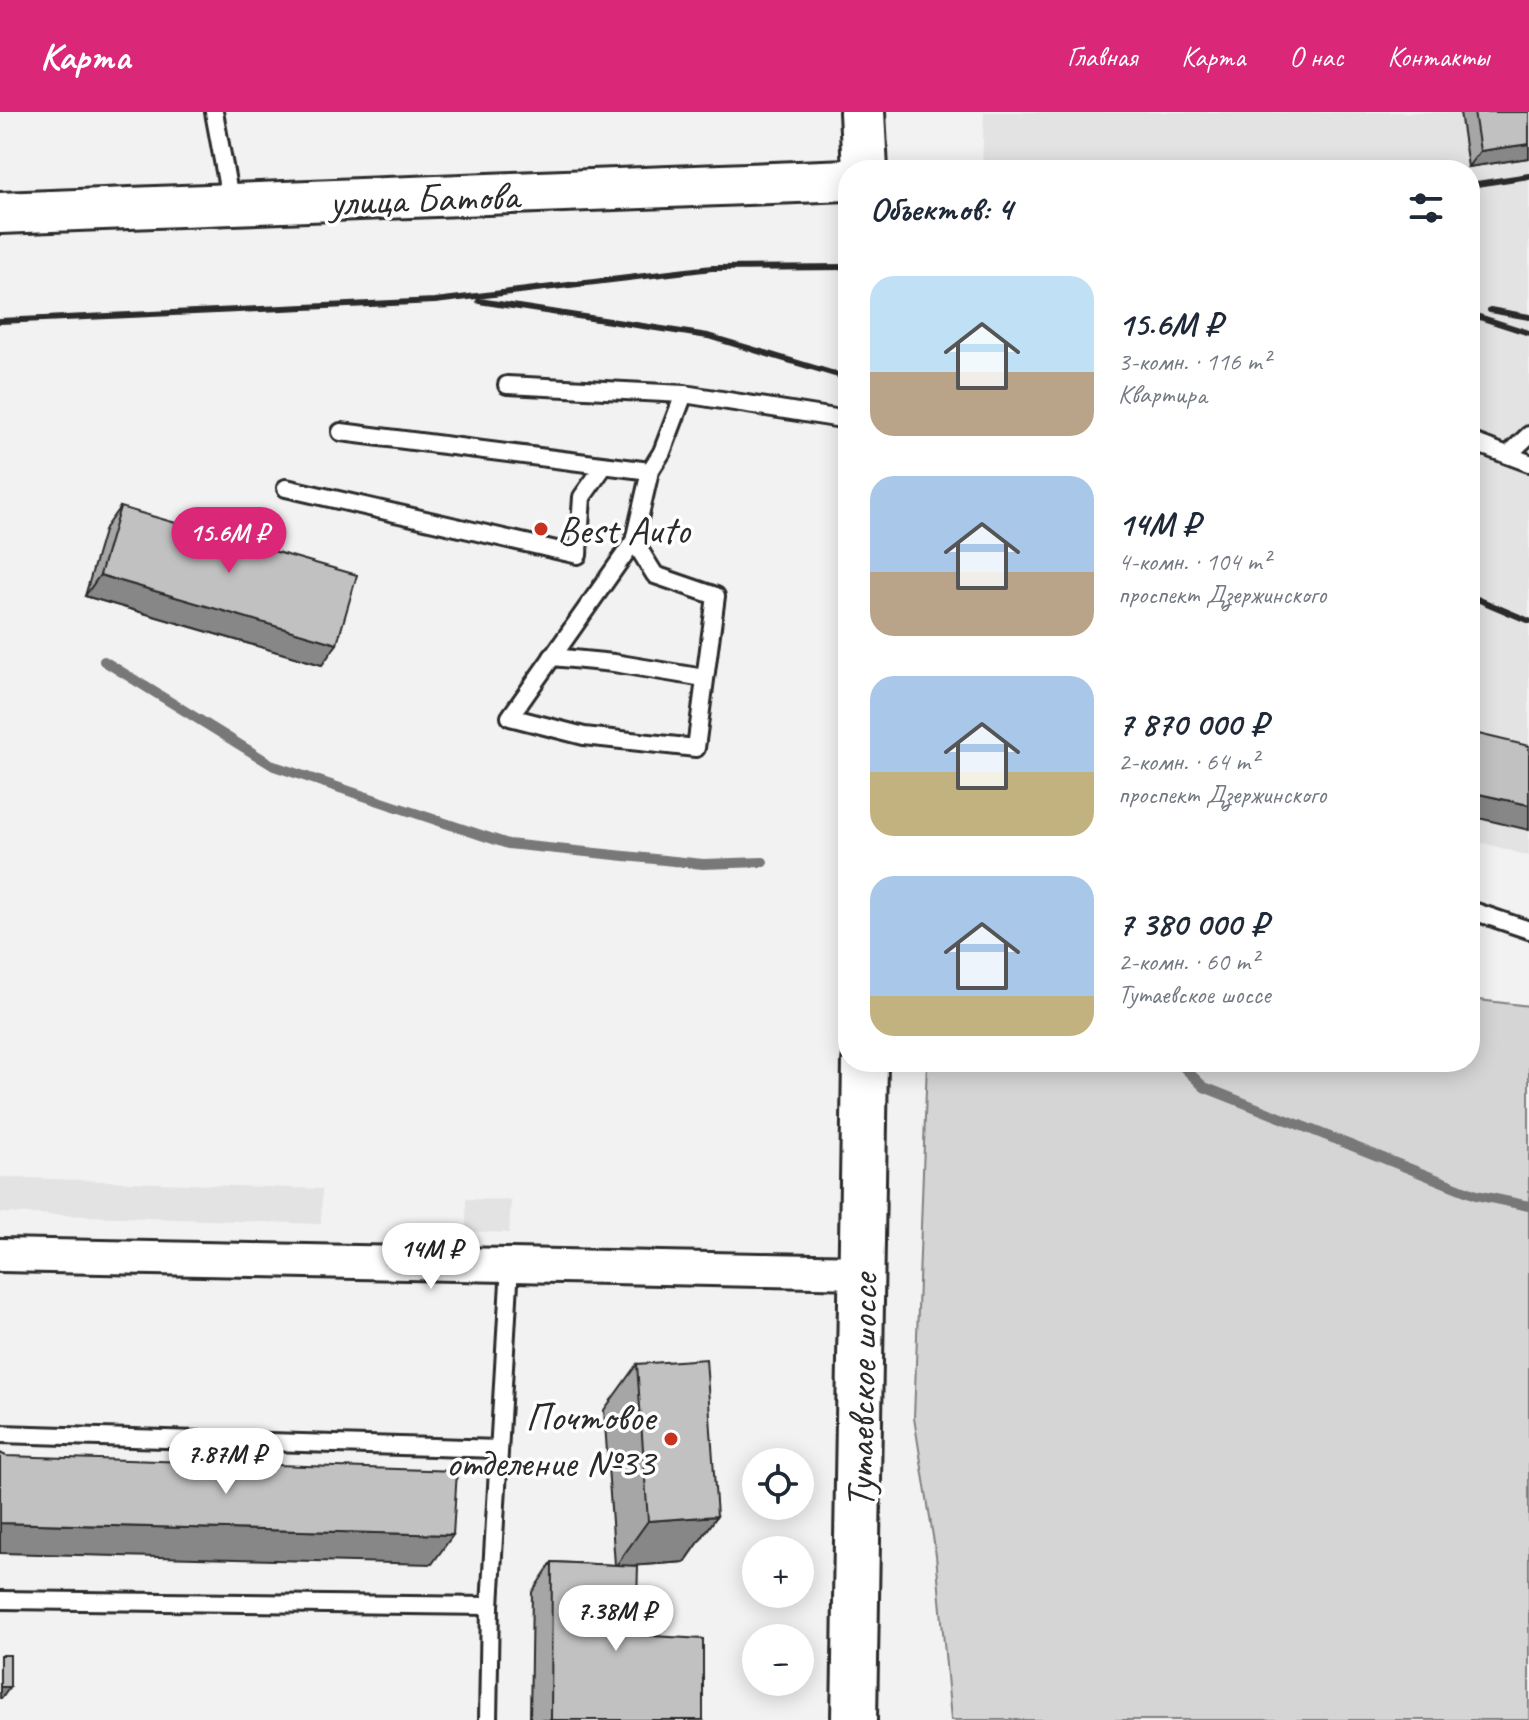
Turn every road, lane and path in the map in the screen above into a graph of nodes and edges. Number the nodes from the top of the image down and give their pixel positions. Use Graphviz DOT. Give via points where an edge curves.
graph roads {
  1 [pos="214,112"];
  2 [pos="862,112"];
  3 [pos="864,160"];
  4 [pos="838,180"];
  5 [pos="232,206"];
  6 [pos="0,213"];
  7 [pos="507,385"];
  8 [pos="684,394"];
  9 [pos="838,418"];
  10 [pos="341,432"];
  11 [pos="1529,435"];
  12 [pos="1480,445"];
  13 [pos="1508,455"];
  14 [pos="1529,463"];
  15 [pos="604,466"];
  16 [pos="650,471"];
  17 [pos="286,488"];
  18 [pos="634,541"];
  19 [pos="552,657"];
  20 [pos="704,678"];
  21 [pos="1480,913"];
  22 [pos="1529,930"];
  23 [pos="865,1072"];
  24 [pos="0,1255"];
  25 [pos="510,1265"];
  26 [pos="863,1272"];
  27 [pos="0,1434"];
  28 [pos="499,1449"];
  29 [pos="0,1600"];
  30 [pos="490,1606"];
  31 [pos="488,1720"];
  32 [pos="854,1720"];
  1 -- 5 [label="lane"];
  2 -- 3 [label="main road"];
  4 -- 5 [label="street, улица Батова"];
  5 -- 6 [label="street, улица Батова"];
  7 -- 8 [label="lane"];
  8 -- 9 [label="lane"];
  8 -- 16 [label="lane"];
  10 -- 15 [label="lane"];
  11 -- 13 [label="lane"];
  12 -- 13 [label="lane"];
  13 -- 14 [label="lane"];
  15 -- 16 [label="lane"];
  15 -- 17 [label="lane" via="582,497 578,555"];
  16 -- 18 [label="lane"];
  18 -- 19 [label="lane"];
  18 -- 20 [label="lane" via="655,575 716,596"];
  19 -- 20 [label="lane"];
  19 -- 20 [label="lane" via="510,717 584,736 696,748"];
  21 -- 22 [label="lane"];
  23 -- 26 [label="main road, Тутаевское шоссе"];
  24 -- 25 [label="street"];
  25 -- 26 [label="street"];
  25 -- 28 [label="lane"];
  26 -- 32 [label="main road, Тутаевское шоссе"];
  27 -- 28 [label="lane"];
  28 -- 30 [label="lane"];
  29 -- 30 [label="lane"];
  30 -- 31 [label="lane"];
}
